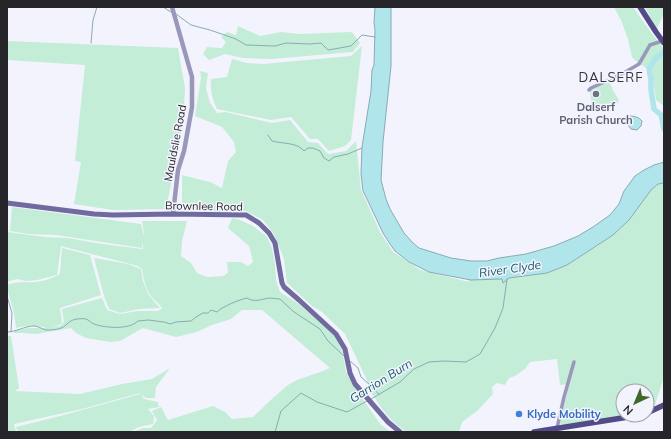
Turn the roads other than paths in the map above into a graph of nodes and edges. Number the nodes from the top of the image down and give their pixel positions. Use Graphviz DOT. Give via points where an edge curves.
graph roads {
  1 [pos="172,7"];
  2 [pos="640,7"];
  3 [pos="663,42"];
  4 [pos="589,90"];
  5 [pos="7,203"];
  6 [pos="173,214"];
  7 [pos="574,362"];
  8 [pos="615,419"];
  9 [pos="557,428"];
  10 [pos="400,432"];
  11 [pos="534,432"];
  1 -- 6 [label="street, Mauldslie Road" via="192,77 192,107 178,170"];
  2 -- 3 [label="main road"];
  3 -- 4 [label="street" via="650,45 639,64"];
  5 -- 6 [label="main road, Brownlee Road" via="94,214"];
  6 -- 10 [label="main road, Brownlee Road" via="246,215 269,232 275,243 284,287 336,334 345,349 355,384"];
  7 -- 9 [label="street"];
  8 -- 9 [label="main road"];
  9 -- 11 [label="main road"];
}
